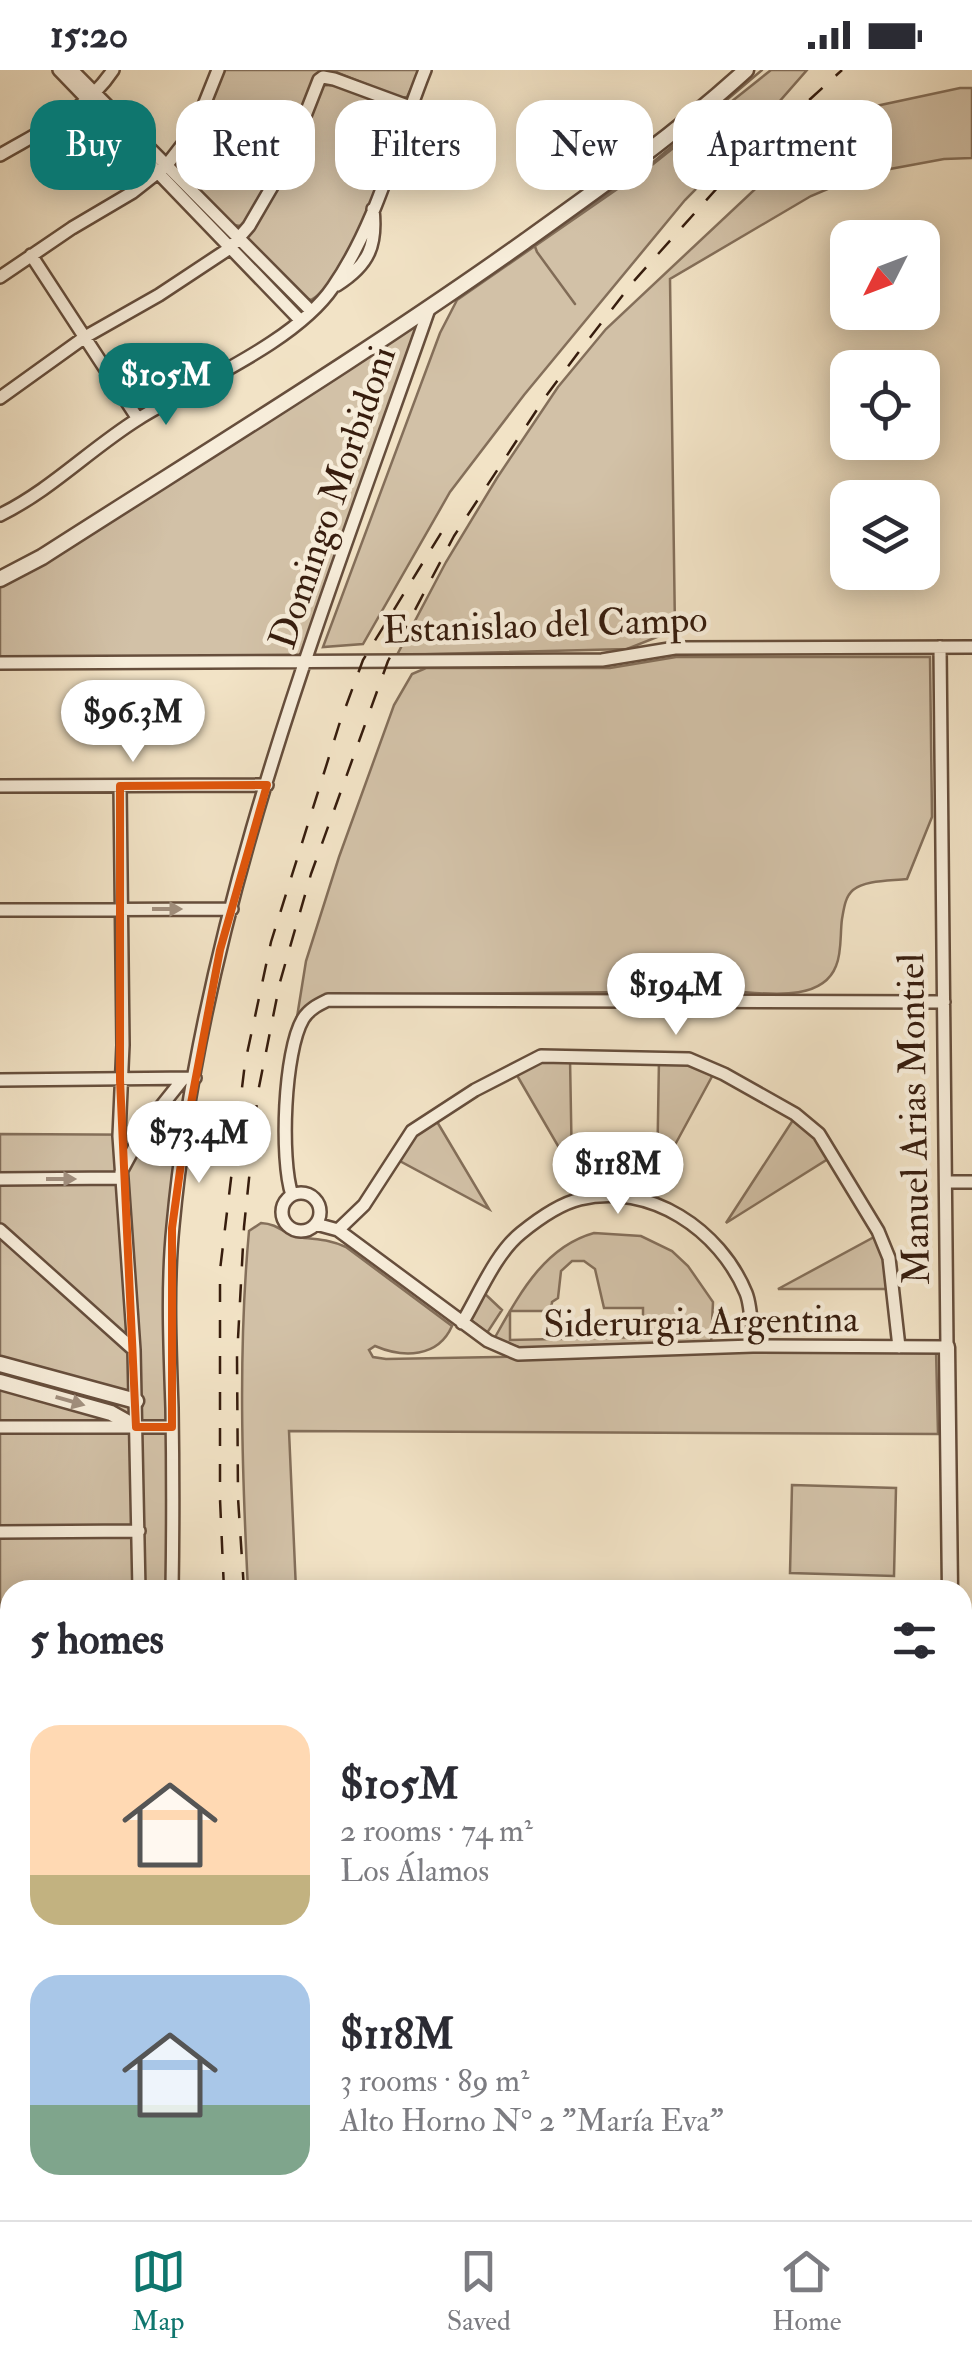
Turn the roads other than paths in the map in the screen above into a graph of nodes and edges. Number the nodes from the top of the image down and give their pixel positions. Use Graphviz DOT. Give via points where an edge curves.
graph roads {
  1 [pos="59,70"];
  2 [pos="72,70"];
  3 [pos="113,70"];
  4 [pos="218,70"];
  5 [pos="425,70"];
  6 [pos="746,70"];
  7 [pos="91,97"];
  8 [pos="391,100"];
  9 [pos="413,100"];
  10 [pos="0,154"];
  11 [pos="162,169"];
  12 [pos="381,190"];
  13 [pos="234,243"];
  14 [pos="31,255"];
  15 [pos="0,277"];
  16 [pos="430,309"];
  17 [pos="310,310"];
  18 [pos="300,320"];
  19 [pos="85,337"];
  20 [pos="0,398"];
  21 [pos="138,419"];
  22 [pos="0,515"];
  23 [pos="0,579"];
  24 [pos="940,647"];
  25 [pos="972,647"];
  26 [pos="306,661"];
  27 [pos="0,663"];
  28 [pos="267,785"];
  29 [pos="0,786"];
  30 [pos="120,786"];
  31 [pos="232,909"];
  32 [pos="0,910"];
  33 [pos="123,910"];
  34 [pos="944,1002"];
  35 [pos="189,1078"];
  36 [pos="0,1080"];
  37 [pos="120,1080"];
  38 [pos="121,1175"];
  39 [pos="0,1179"];
  40 [pos="946,1182"];
  41 [pos="972,1182"];
  42 [pos="292,1195"];
  43 [pos="316,1224"];
  44 [pos="0,1230"];
  45 [pos="338,1230"];
  46 [pos="462,1323"];
  47 [pos="752,1346"];
  48 [pos="898,1347"];
  49 [pos="948,1348"];
  50 [pos="134,1350"];
  51 [pos="0,1364"];
  52 [pos="0,1382"];
  53 [pos="136,1402"];
  54 [pos="0,1427"];
  55 [pos="136,1427"];
  56 [pos="172,1428"];
  57 [pos="139,1530"];
  58 [pos="0,1532"];
  59 [pos="139,1580"];
  60 [pos="172,1580"];
  61 [pos="950,1580"];
  1 -- 7 [label="street"];
  2 -- 7 [label="street"];
  3 -- 7 [label="street"];
  4 -- 11 [label="street" via="194,130"];
  5 -- 9 [label="street"];
  6 -- 16 [label="street" via="648,154"];
  7 -- 10 [label="street"];
  7 -- 11 [label="street"];
  8 -- 13 [label="street" via="323,77 269,195"];
  11 -- 13 [label="street"];
  11 -- 14 [label="street"];
  12 -- 17 [label="street" via="373,208 375,240 360,266"];
  13 -- 17 [label="street"];
  13 -- 18 [label="street"];
  13 -- 19 [label="street"];
  14 -- 15 [label="street"];
  14 -- 19 [label="street"];
  16 -- 23 [label="street"];
  16 -- 26 [label="street, Domingo Morbidoni"];
  17 -- 18 [label="street"];
  18 -- 21 [label="street" via="218,376"];
  19 -- 20 [label="street"];
  19 -- 21 [label="street"];
  21 -- 22 [label="street" via="48,488"];
  24 -- 25 [label="street, Estanislao del Campo"];
  24 -- 26 [label="street, Estanislao del Campo" via="675,648 602,660"];
  24 -- 34 [label="street, Manuel Arias Montiel"];
  26 -- 27 [label="street, Estanislao del Campo"];
  26 -- 28 [label="street, Domingo Morbidoni"];
  28 -- 30 [label="street"];
  28 -- 31 [label="street, Domingo Morbidoni"];
  29 -- 30 [label="street"];
  30 -- 33 [label="street"];
  33 -- 31 [label="street, one-way"];
  31 -- 35 [label="street, Domingo Morbidoni"];
  32 -- 33 [label="street"];
  33 -- 37 [label="street"];
  34 -- 40 [label="street, Manuel Arias Montiel"];
  34 -- 42 [label="street" via="328,1000 305,1016 295,1036 284,1151"];
  35 -- 37 [label="street"];
  35 -- 38 [label="street" via="147,1124"];
  35 -- 56 [label="street, Domingo Morbidoni" via="172,1228"];
  36 -- 37 [label="street"];
  37 -- 38 [label="street"];
  39 -- 38 [label="street, one-way"];
  38 -- 50 [label="street"];
  40 -- 41 [label="street"];
  40 -- 49 [label="street, Manuel Arias Montiel"];
  42 -- 43 [label="street" via="317,1202"];
  42 -- 43 [label="street, Siderurgia Argentina" via="282,1210 287,1226 302,1231"];
  43 -- 45 [label="street, Siderurgia Argentina"];
  44 -- 50 [label="street"];
  45 -- 46 [label="street, Siderurgia Argentina"];
  45 -- 48 [label="street" via="364,1205 412,1132 541,1056 689,1059 795,1114 819,1134 890,1258"];
  46 -- 47 [label="street, Siderurgia Argentina" via="518,1354"];
  46 -- 47 [label="street" via="518,1235 581,1199 629,1198 694,1223 714,1242 748,1296"];
  47 -- 48 [label="street, Siderurgia Argentina"];
  48 -- 49 [label="street, Siderurgia Argentina"];
  49 -- 61 [label="street, Manuel Arias Montiel"];
  50 -- 53 [label="street"];
  51 -- 53 [label="street"];
  52 -- 55 [label="street, one-way" via="111,1413"];
  53 -- 55 [label="street"];
  54 -- 55 [label="street"];
  55 -- 56 [label="street"];
  55 -- 57 [label="street"];
  56 -- 60 [label="street, Domingo Morbidoni"];
  57 -- 58 [label="street"];
  57 -- 59 [label="street"];
}
